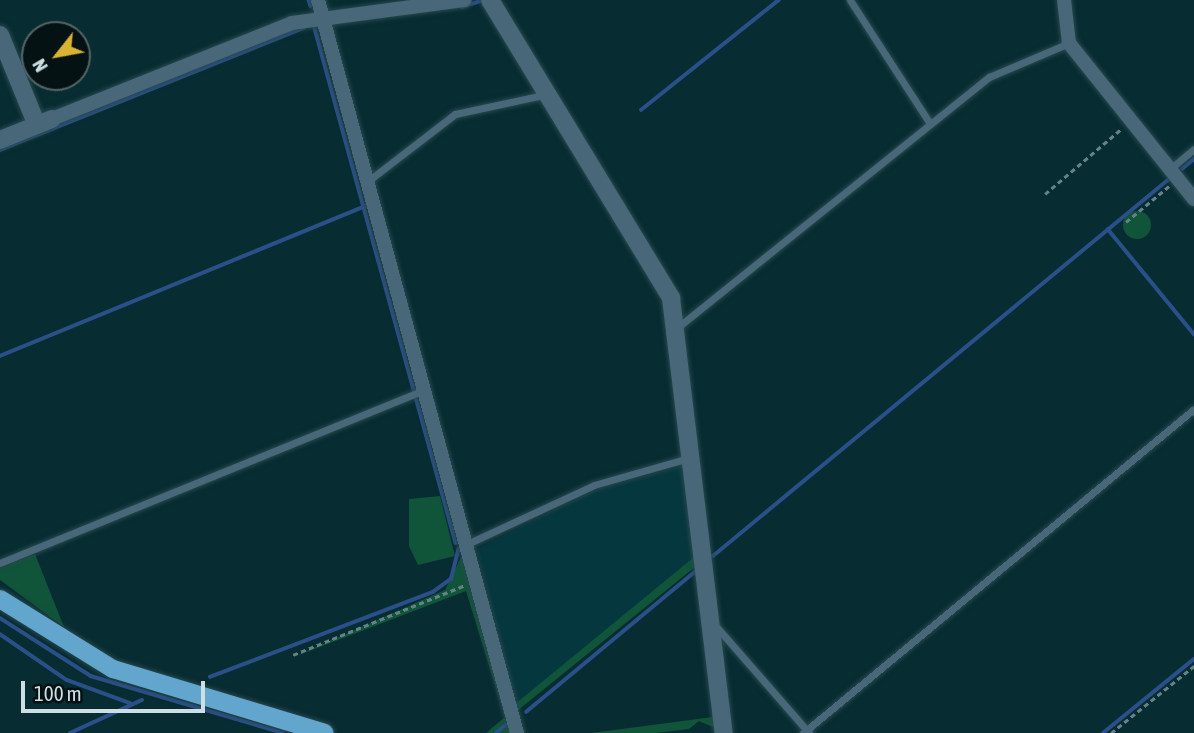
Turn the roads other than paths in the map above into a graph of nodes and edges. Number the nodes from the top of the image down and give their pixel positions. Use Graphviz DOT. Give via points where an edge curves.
graph roads {
  1 [pos="318,0"];
  2 [pos="464,0"];
  3 [pos="850,0"];
  4 [pos="1063,0"];
  5 [pos="495,2"];
  6 [pos="322,16"];
  7 [pos="0,35"];
  8 [pos="1069,43"];
  9 [pos="544,95"];
  10 [pos="45,122"];
  11 [pos="929,122"];
  12 [pos="0,140"];
  13 [pos="1194,149"];
  14 [pos="1174,174"];
  15 [pos="368,182"];
  16 [pos="1194,199"];
  17 [pos="678,327"];
  18 [pos="424,390"];
  19 [pos="1194,409"];
  20 [pos="692,457"];
  21 [pos="467,544"];
  22 [pos="0,563"];
  23 [pos="4,601"];
  24 [pos="711,622"];
  25 [pos="806,732"];
  26 [pos="325,733"];
  27 [pos="517,733"];
  28 [pos="724,733"];
  1 -- 6 [label="street"];
  2 -- 6 [label="street"];
  3 -- 11 [label="lane"];
  4 -- 8 [label="street"];
  5 -- 9 [label="street"];
  6 -- 10 [label="street"];
  6 -- 15 [label="street"];
  7 -- 10 [label="street"];
  8 -- 11 [label="lane" via="989,77"];
  8 -- 14 [label="street"];
  9 -- 15 [label="lane" via="455,114"];
  9 -- 17 [label="street" via="659,272"];
  10 -- 12 [label="street"];
  11 -- 17 [label="lane"];
  13 -- 14 [label="lane"];
  14 -- 16 [label="street"];
  15 -- 18 [label="street"];
  17 -- 20 [label="street"];
  18 -- 21 [label="street"];
  18 -- 22 [label="lane"];
  19 -- 25 [label="lane"];
  20 -- 21 [label="lane" via="594,485"];
  20 -- 24 [label="street"];
  21 -- 27 [label="street"];
  23 -- 26 [label="main road" via="113,669"];
  24 -- 25 [label="lane"];
  24 -- 28 [label="street"];
}
